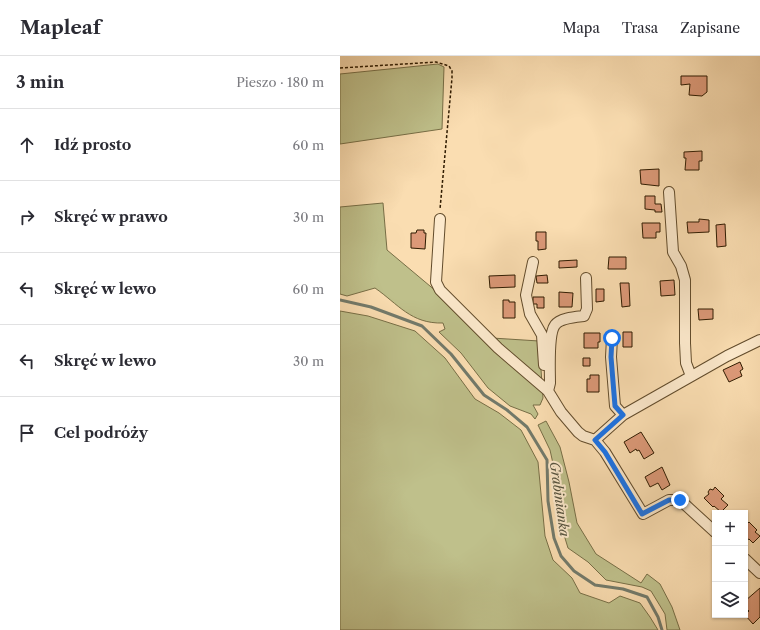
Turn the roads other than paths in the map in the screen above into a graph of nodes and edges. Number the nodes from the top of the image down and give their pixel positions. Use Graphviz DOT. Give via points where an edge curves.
graph roads {
  1 [pos="669,192"];
  2 [pos="440,219"];
  3 [pos="533,262"];
  4 [pos="586,278"];
  5 [pos="612,338"];
  6 [pos="760,340"];
  7 [pos="691,376"];
  8 [pos="545,389"];
  9 [pos="623,415"];
  10 [pos="595,440"];
  11 [pos="712,529"];
  12 [pos="748,561"];
  13 [pos="758,568"];
  1 -- 7 [label="street" via="673,252 682,266 684,280 686,363"];
  2 -- 8 [label="street" via="436,282 440,290 498,348"];
  3 -- 8 [label="street" via="526,295 530,314 542,335"];
  4 -- 8 [label="street" via="588,309 584,316 555,324 551,333 550,383"];
  5 -- 9 [label="street" via="615,406"];
  6 -- 7 [label="street"];
  7 -- 9 [label="street"];
  8 -- 10 [label="street" via="578,432"];
  9 -- 10 [label="street"];
  10 -- 11 [label="street" via="605,452 642,514 669,500 680,500"];
  12 -- 13 [label="street"];
}
